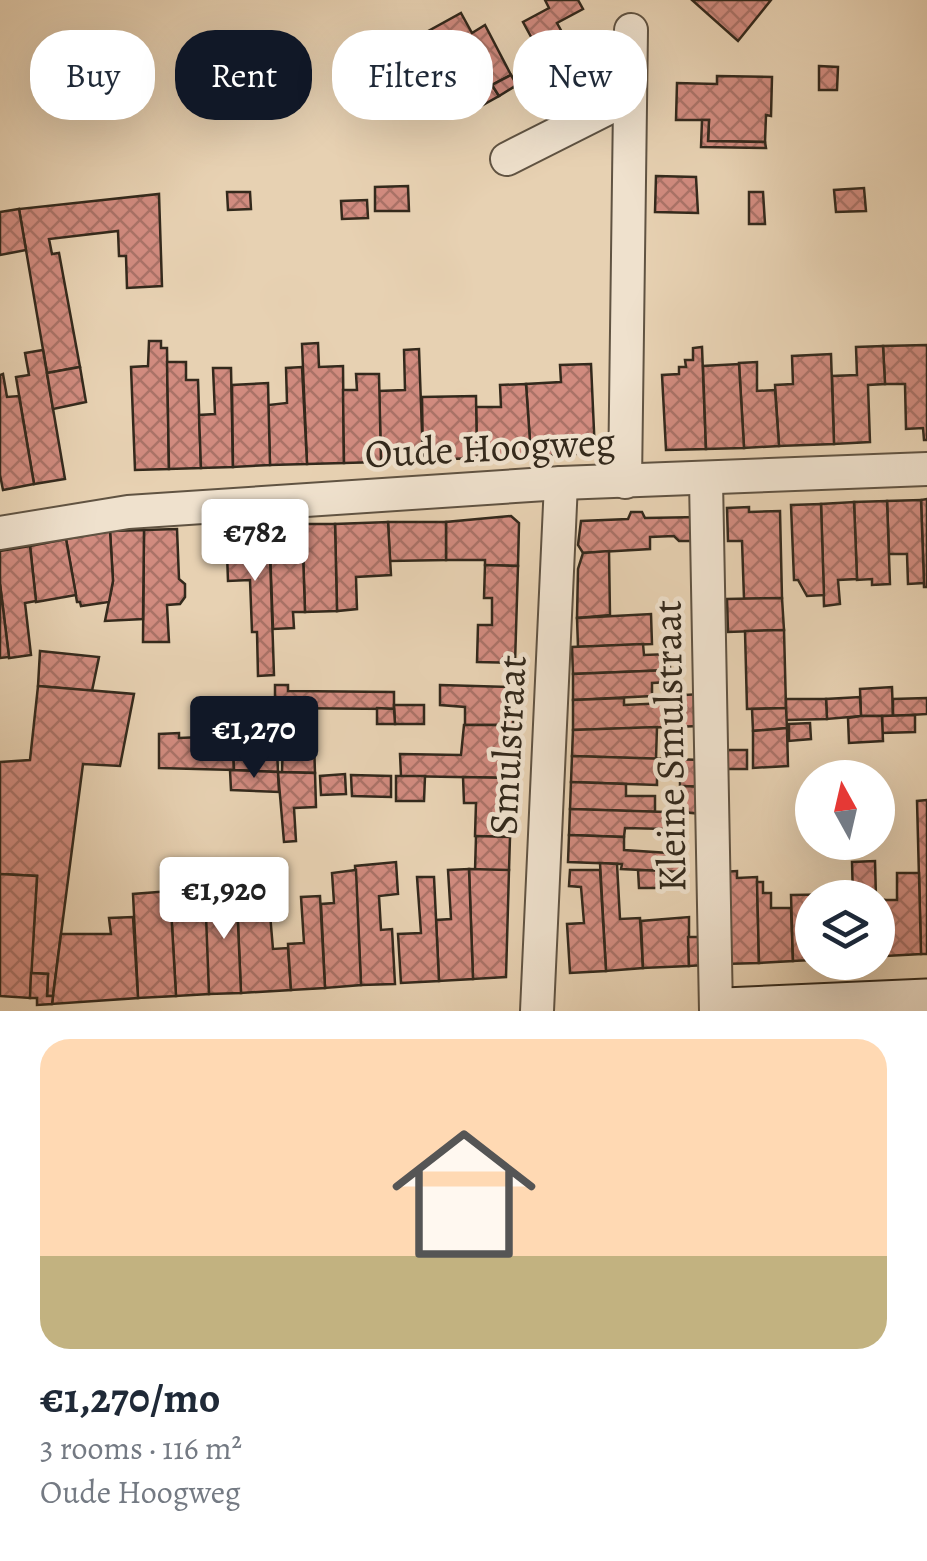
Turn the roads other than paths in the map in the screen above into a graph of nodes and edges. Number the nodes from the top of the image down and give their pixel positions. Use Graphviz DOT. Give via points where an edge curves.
graph roads {
  1 [pos="585,120"];
  2 [pos="630,120"];
  3 [pos="507,160"];
  4 [pos="927,469"];
  5 [pos="706,480"];
  6 [pos="626,482"];
  7 [pos="562,483"];
  8 [pos="0,533"];
  9 [pos="927,1002"];
  10 [pos="537,1011"];
  11 [pos="716,1011"];
  12 [pos="725,1011"];
  1 -- 3 [label="street"];
  2 -- 6 [label="street"];
  4 -- 5 [label="street, Oude Hoogweg"];
  5 -- 6 [label="street, Oude Hoogweg"];
  5 -- 11 [label="street, Kleine Smulstraat"];
  6 -- 7 [label="street, Oude Hoogweg"];
  7 -- 8 [label="street, Oude Hoogweg" via="128,512"];
  7 -- 10 [label="street, Smulstraat"];
  9 -- 12 [label="street"];
}
